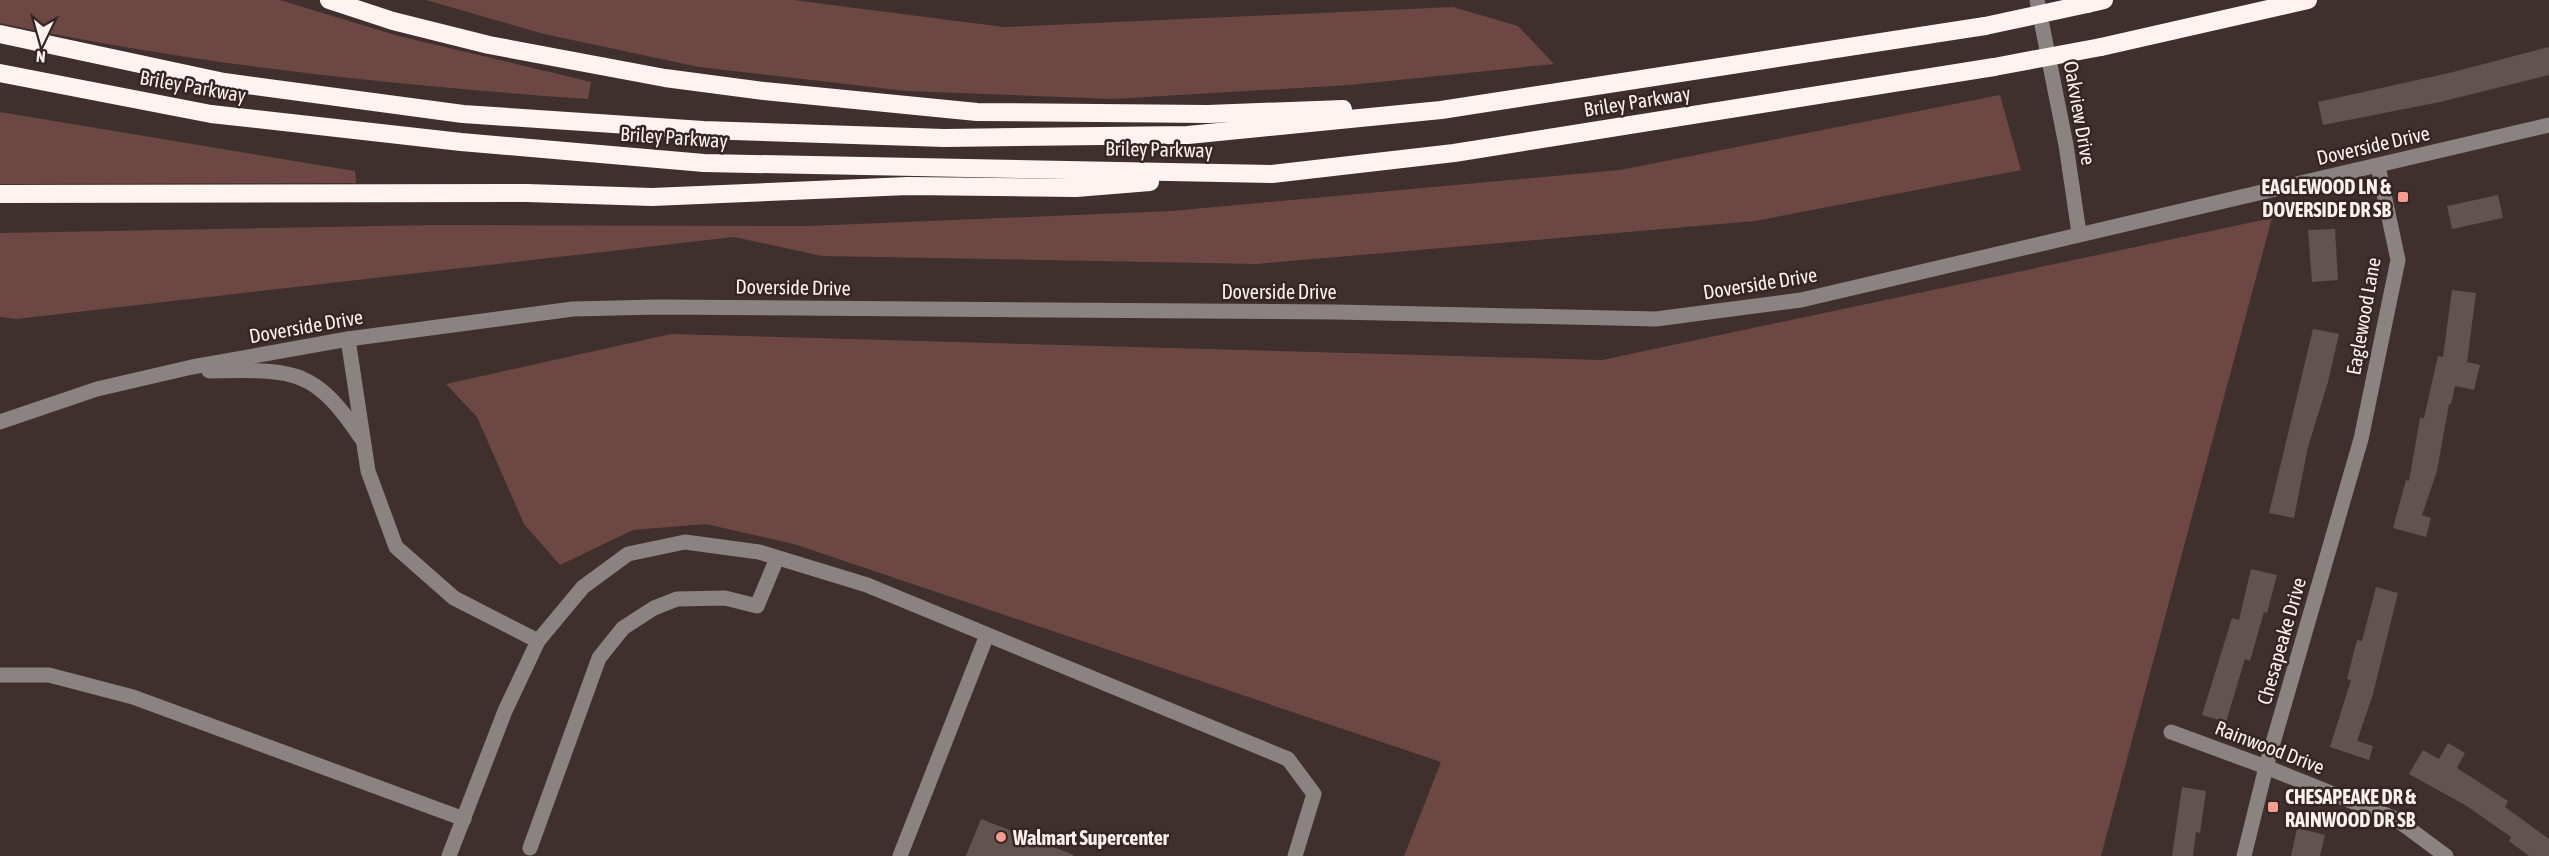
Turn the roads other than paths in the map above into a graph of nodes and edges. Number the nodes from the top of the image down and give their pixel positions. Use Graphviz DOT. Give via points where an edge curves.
graph roads {
  1 [pos="329,0"];
  2 [pos="2037,0"];
  3 [pos="2308,0"];
  4 [pos="2096,2"];
  5 [pos="0,34"];
  6 [pos="0,73"];
  7 [pos="1441,110"];
  8 [pos="2549,125"];
  9 [pos="2378,166"];
  10 [pos="1272,174"];
  11 [pos="0,194"];
  12 [pos="2079,233"];
  13 [pos="348,339"];
  14 [pos="170,372"];
  15 [pos="0,422"];
  16 [pos="2361,439"];
  17 [pos="364,444"];
  18 [pos="777,558"];
  19 [pos="987,635"];
  20 [pos="538,641"];
  21 [pos="0,675"];
  22 [pos="2171,732"];
  23 [pos="2266,767"];
  24 [pos="465,819"];
  25 [pos="530,848"];
  26 [pos="449,856"];
  27 [pos="900,856"];
  28 [pos="1295,856"];
  29 [pos="2244,856"];
  30 [pos="2446,856"];
  1 -- 7 [label="highway" via="489,45 590,65 665,78 891,104 977,112 1080,114"];
  2 -- 12 [label="street, Oakview Drive"];
  3 -- 10 [label="highway, Briley Parkway, bridge" via="1994,67 1454,153"];
  4 -- 7 [label="highway, Briley Parkway, bridge" via="1985,26"];
  5 -- 7 [label="highway, Briley Parkway" via="235,83 463,114 703,130 944,138 1188,135"];
  6 -- 10 [label="highway, Briley Parkway" via="211,114 461,142 704,163"];
  8 -- 9 [label="street, Doverside Drive"];
  9 -- 12 [label="street, Doverside Drive"];
  9 -- 16 [label="street, Eaglewood Lane" via="2398,260"];
  10 -- 11 [label="highway" via="1076,188 908,186 652,197 516,193"];
  12 -- 13 [label="street, Doverside Drive" via="1801,300 1656,320 1336,312 657,307 573,309"];
  13 -- 14 [label="street, Doverside Drive"];
  13 -- 17 [label="street"];
  14 -- 15 [label="street, Doverside Drive" via="97,389"];
  14 -- 17 [label="street" via="299,375 331,399"];
  16 -- 23 [label="street, Chesapeake Drive"];
  17 -- 20 [label="street" via="368,471 396,547 454,598"];
  18 -- 19 [label="street" via="867,585"];
  18 -- 20 [label="street" via="685,542 628,554 583,587"];
  18 -- 25 [label="street" via="757,606 725,598 677,599 623,628 599,658"];
  19 -- 27 [label="street"];
  19 -- 28 [label="street" via="1288,759 1314,794"];
  20 -- 24 [label="street" via="506,711"];
  21 -- 24 [label="street" via="49,675 133,696"];
  22 -- 23 [label="street, Rainwood Drive"];
  23 -- 29 [label="street, Chesapeake Drive"];
  23 -- 30 [label="street, Rainwood Drive" via="2396,819"];
  24 -- 26 [label="street"];
}
